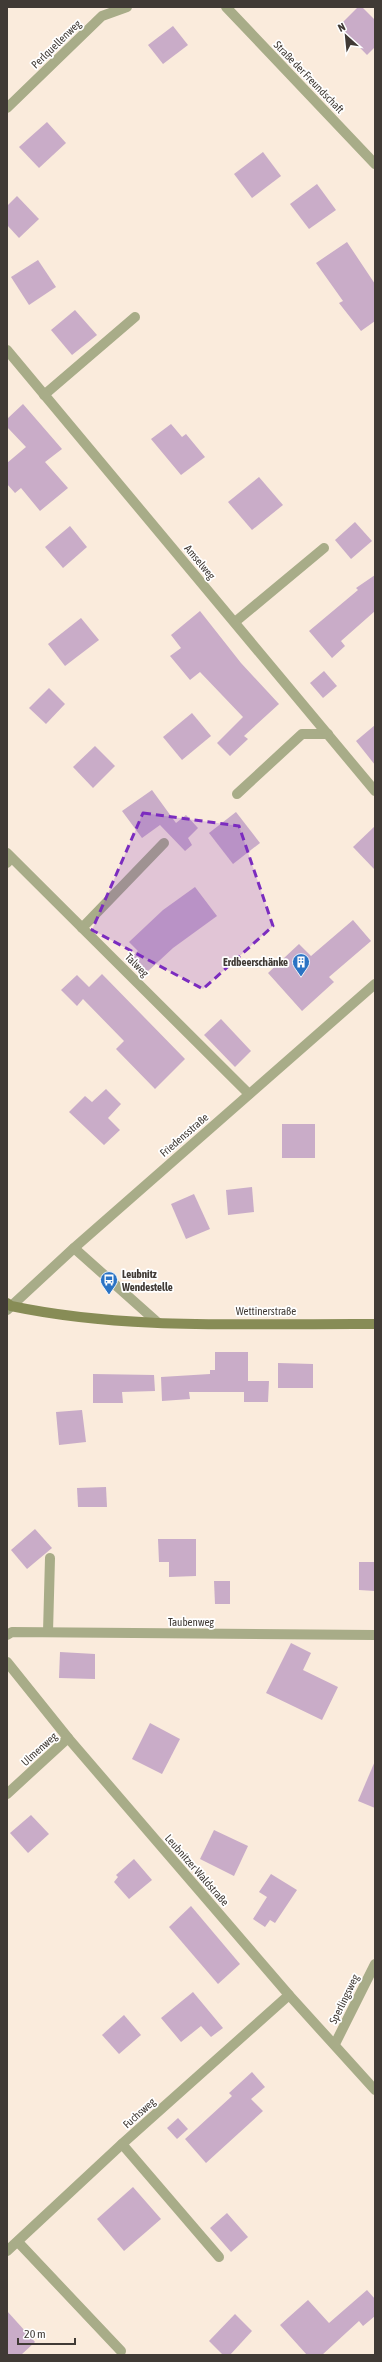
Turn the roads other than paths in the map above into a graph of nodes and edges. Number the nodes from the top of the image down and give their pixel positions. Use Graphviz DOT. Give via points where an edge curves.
graph roads {
  1 [pos="127,7"];
  2 [pos="226,7"];
  3 [pos="7,108"];
  4 [pos="375,164"];
  5 [pos="135,318"];
  6 [pos="7,350"];
  7 [pos="44,395"];
  8 [pos="324,548"];
  9 [pos="235,622"];
  10 [pos="328,734"];
  11 [pos="375,790"];
  12 [pos="238,794"];
  13 [pos="164,843"];
  14 [pos="8,858"];
  15 [pos="82,928"];
  16 [pos="375,984"];
  17 [pos="249,1094"];
  18 [pos="74,1248"];
  19 [pos="8,1306"];
  20 [pos="157,1322"];
  21 [pos="375,1324"];
  22 [pos="50,1558"];
  23 [pos="48,1632"];
  24 [pos="7,1635"];
  25 [pos="375,1635"];
  26 [pos="7,1662"];
  27 [pos="68,1738"];
  28 [pos="7,1794"];
  29 [pos="375,1964"];
  30 [pos="289,1995"];
  31 [pos="335,2044"];
  32 [pos="375,2090"];
  33 [pos="122,2144"];
  34 [pos="18,2242"];
  35 [pos="7,2251"];
  36 [pos="219,2257"];
  37 [pos="121,2351"];
  1 -- 3 [label="street, Perlquellenweg" via="102,16"];
  2 -- 4 [label="street, Straße der Freundschaft"];
  5 -- 7 [label="street"];
  6 -- 7 [label="street, Amselweg"];
  7 -- 9 [label="street, Amselweg"];
  8 -- 9 [label="street"];
  9 -- 10 [label="street, Amselweg"];
  10 -- 11 [label="street, Amselweg"];
  10 -- 12 [label="street" via="302,734"];
  13 -- 15 [label="street"];
  14 -- 15 [label="street, Talweg"];
  15 -- 17 [label="street, Talweg"];
  16 -- 17 [label="street, Friedensstraße"];
  17 -- 18 [label="street, Friedensstraße"];
  18 -- 19 [label="street, Friedensstraße"];
  18 -- 20 [label="street"];
  19 -- 20 [label="street, Wettinerstraße" via="97,1319"];
  20 -- 21 [label="street, Wettinerstraße"];
  22 -- 23 [label="street"];
  23 -- 24 [label="street, Taubenweg" via="12,1632"];
  23 -- 25 [label="street, Taubenweg"];
  26 -- 27 [label="street, Leubnitzer Waldstraße"];
  27 -- 28 [label="street, Ulmenweg"];
  27 -- 30 [label="street, Leubnitzer Waldstraße"];
  29 -- 31 [label="street, Sperlingsweg"];
  30 -- 31 [label="street, Leubnitzer Waldstraße"];
  30 -- 33 [label="street, Fuchsweg"];
  31 -- 32 [label="street, Leubnitzer Waldstraße"];
  33 -- 34 [label="street, Fuchsweg"];
  33 -- 36 [label="street"];
  34 -- 35 [label="street, Fuchsweg"];
  34 -- 37 [label="street"];
}
